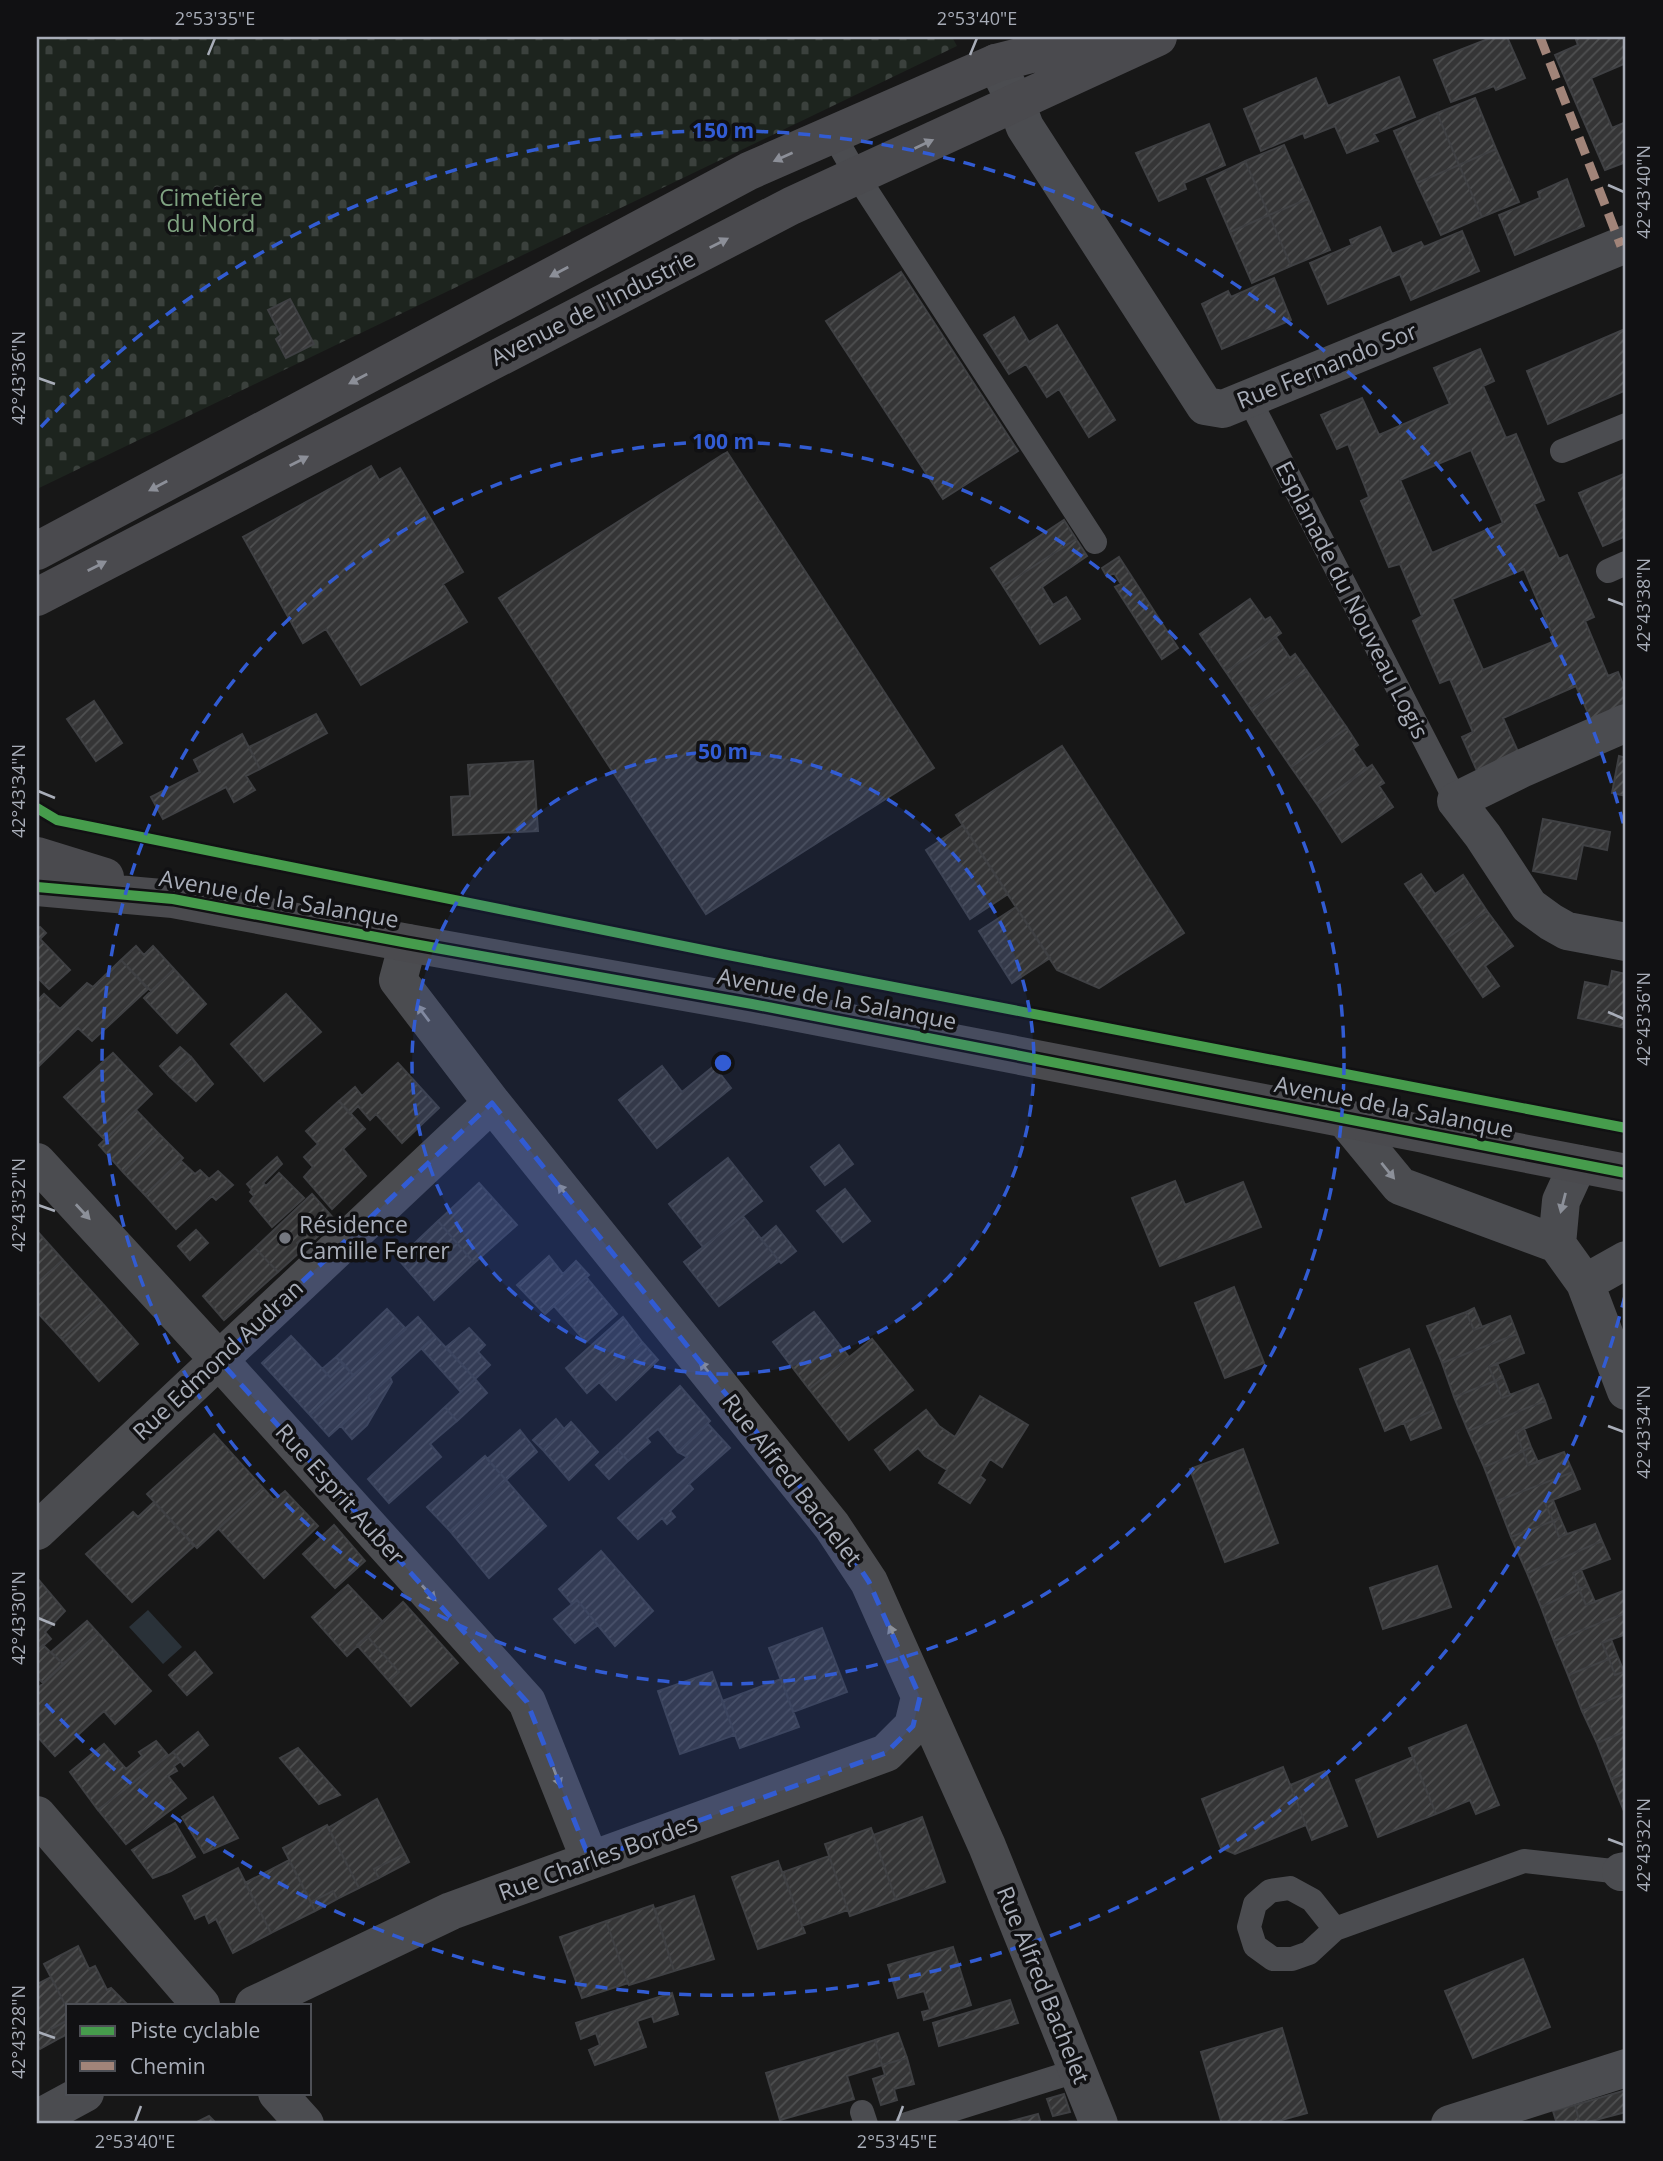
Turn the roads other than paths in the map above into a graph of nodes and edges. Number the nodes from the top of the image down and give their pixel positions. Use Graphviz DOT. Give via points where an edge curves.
graph roads {
  1 [pos="1098,37"];
  2 [pos="1158,37"];
  3 [pos="996,63"];
  4 [pos="1015,101"];
  5 [pos="833,134"];
  6 [pos="857,176"];
  7 [pos="1626,244"];
  8 [pos="600,251"];
  9 [pos="621,294"];
  10 [pos="1249,398"];
  11 [pos="1626,425"];
  12 [pos="1562,451"];
  13 [pos="1095,542"];
  14 [pos="37,551"];
  15 [pos="37,597"];
  16 [pos="1626,723"];
  17 [pos="1456,802"];
  18 [pos="37,856"];
  19 [pos="37,887"];
  20 [pos="173,899"];
  21 [pos="1626,942"];
  22 [pos="408,943"];
  23 [pos="492,1103"];
  24 [pos="1345,1118"];
  25 [pos="37,1161"];
  26 [pos="1578,1164"];
  27 [pos="1626,1173"];
  28 [pos="1557,1244"];
  29 [pos="1626,1260"];
  30 [pos="1585,1283"];
  31 [pos="219,1360"];
  32 [pos="1626,1391"];
  33 [pos="37,1531"];
  34 [pos="920,1697"];
  35 [pos="37,1815"];
  36 [pos="590,1860"];
  37 [pos="1624,1871"];
  38 [pos="1335,1929"];
  39 [pos="200,2004"];
  40 [pos="256,2004"];
  41 [pos="1626,2068"];
  42 [pos="1079,2070"];
  43 [pos="83,2094"];
  44 [pos="278,2094"];
  45 [pos="37,2119"];
  46 [pos="305,2124"];
  47 [pos="907,2124"];
  48 [pos="1099,2124"];
  49 [pos="1450,2124"];
  1 -- 3 [label="street, Avenue de l'Industrie"];
  2 -- 4 [label="street, Avenue de l'Industrie"];
  3 -- 4 [label="street, Rue Fernando Sor"];
  3 -- 5 [label="street, Avenue de l'Industrie"];
  6 -- 4 [label="street, Avenue de l'Industrie, one-way"];
  4 -- 10 [label="street, Rue Fernando Sor" via="1025,127 1205,406 1223,409"];
  5 -- 6 [label="lane"];
  5 -- 8 [label="street, Avenue de l'Industrie, one-way" via="749,171"];
  9 -- 6 [label="street, Avenue de l'Industrie, one-way"];
  6 -- 13 [label="lane"];
  7 -- 10 [label="street, Rue Fernando Sor"];
  8 -- 9 [label="street"];
  8 -- 14 [label="street, Avenue de l'Industrie, one-way"];
  15 -- 9 [label="street, Avenue de l'Industrie, one-way"];
  10 -- 17 [label="lane, Esplanade du Nouveau Logis"];
  11 -- 12 [label="lane"];
  16 -- 17 [label="street"];
  17 -- 21 [label="street" via="1529,906 1567,931"];
  18 -- 20 [label="street, Avenue de la Salanque"];
  19 -- 20 [label="street, Avenue de la Salanque"];
  20 -- 22 [label="street, Avenue de la Salanque"];
  23 -- 22 [label="street, Rue Alfred Bachelet, one-way" via="398,980"];
  22 -- 24 [label="street, Avenue de la Salanque"];
  23 -- 31 [label="street, Rue Edmond Audran"];
  34 -- 23 [label="street, Rue Alfred Bachelet, one-way" via="869,1582 832,1526"];
  24 -- 26 [label="street, Avenue de la Salanque"];
  24 -- 28 [label="street, one-way" via="1400,1186"];
  25 -- 31 [label="street, Rue Esprit Auber, one-way"];
  26 -- 27 [label="street, Avenue de la Salanque"];
  26 -- 28 [label="street, one-way" via="1561,1201"];
  28 -- 30 [label="street"];
  29 -- 30 [label="street"];
  30 -- 32 [label="street"];
  31 -- 33 [label="street, Rue Edmond Audran"];
  31 -- 36 [label="street, Rue Esprit Auber, one-way" via="527,1702"];
  34 -- 36 [label="street, Rue Charles Bordes" via="913,1727 886,1753"];
  34 -- 42 [label="street, Rue Alfred Bachelet"];
  35 -- 39 [label="street"];
  36 -- 40 [label="street, Rue Charles Bordes" via="451,1911"];
  37 -- 38 [label="lane" via="1524,1861"];
  41 -- 49 [label="street"];
  42 -- 47 [label="lane"];
  42 -- 48 [label="street, Rue Alfred Bachelet"];
  43 -- 45 [label="street"];
  44 -- 46 [label="street"];
}
